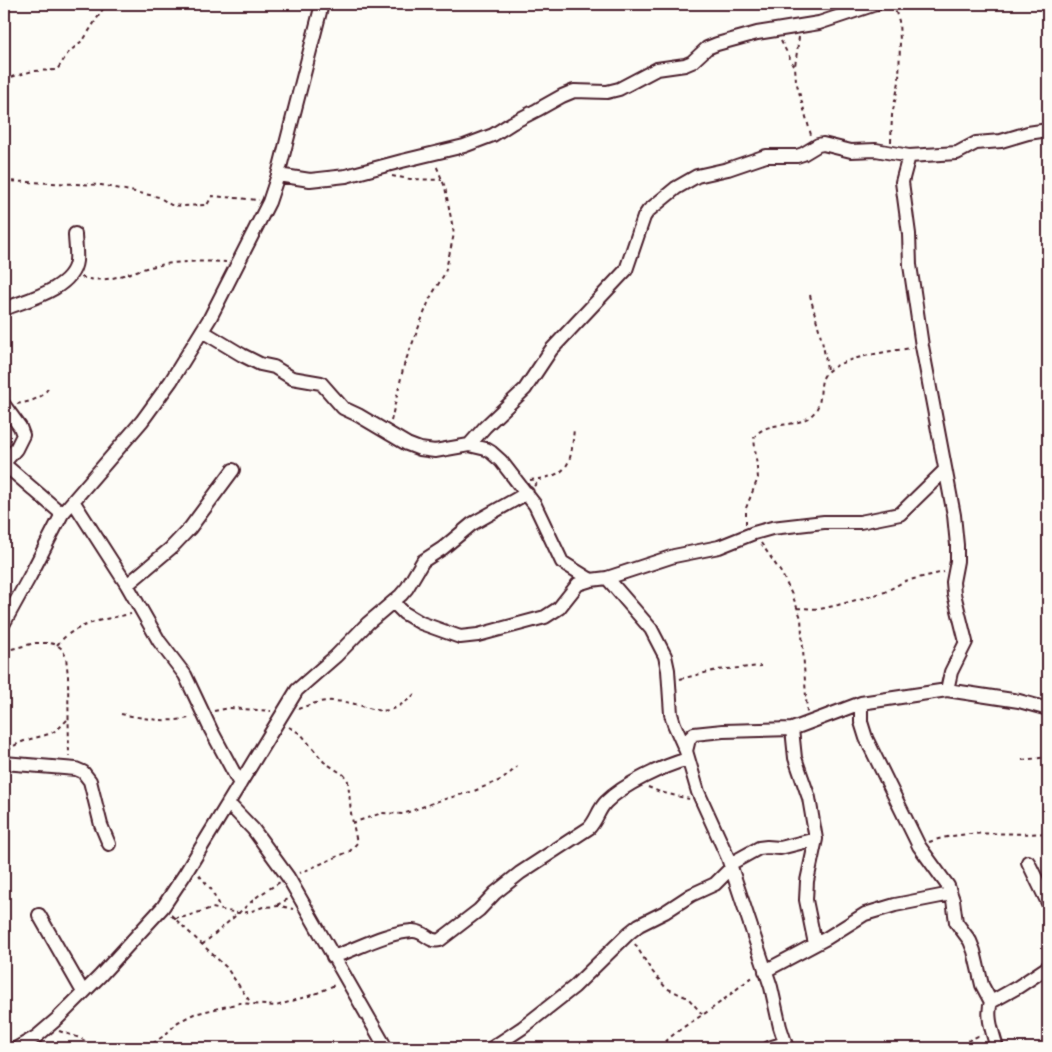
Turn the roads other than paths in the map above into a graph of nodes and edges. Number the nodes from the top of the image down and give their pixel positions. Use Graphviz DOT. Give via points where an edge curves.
graph roads {
  1 [pos="322,4"];
  2 [pos="876,4"];
  3 [pos="1048,130"];
  4 [pos="909,156"];
  5 [pos="278,176"];
  6 [pos="75,234"];
  7 [pos="4,308"];
  8 [pos="202,331"];
  9 [pos="4,406"];
  10 [pos="470,445"];
  11 [pos="4,464"];
  12 [pos="233,470"];
  13 [pos="946,470"];
  14 [pos="527,493"];
  15 [pos="73,501"];
  16 [pos="62,514"];
  17 [pos="607,578"];
  18 [pos="591,580"];
  19 [pos="126,585"];
  20 [pos="393,602"];
  21 [pos="5,615"];
  22 [pos="947,690"];
  23 [pos="861,703"];
  24 [pos="1048,709"];
  25 [pos="792,729"];
  26 [pos="687,755"];
  27 [pos="4,759"];
  28 [pos="240,784"];
  29 [pos="228,803"];
  30 [pos="816,840"];
  31 [pos="109,844"];
  32 [pos="1028,862"];
  33 [pos="730,866"];
  34 [pos="951,894"];
  35 [pos="1048,903"];
  36 [pos="39,915"];
  37 [pos="815,944"];
  38 [pos="333,957"];
  39 [pos="1048,967"];
  40 [pos="765,970"];
  41 [pos="83,992"];
  42 [pos="991,1002"];
  43 [pos="786,1046"];
  44 [pos="18,1048"];
  45 [pos="386,1048"];
  46 [pos="492,1048"];
  47 [pos="769,1048"];
  48 [pos="997,1048"];
  1 -- 5 [label="street"];
  2 -- 5 [label="street" via="819,24 716,44 692,62 657,70 619,89 574,91 479,142 346,176 310,180"];
  3 -- 4 [label="street" via="976,143 957,153"];
  4 -- 10 [label="street" via="876,150 851,151 823,144 797,156 766,156 697,176 676,188 644,217 626,270 551,350 525,390"];
  4 -- 13 [label="street" via="902,182 912,280"];
  5 -- 8 [label="street" via="269,202"];
  6 -- 7 [label="street" via="76,262 64,284"];
  8 -- 10 [label="street" via="242,355 292,378 321,383 343,408 406,444 435,451"];
  8 -- 15 [label="street" via="142,421"];
  9 -- 11 [label="street" via="23,435"];
  10 -- 14 [label="street" via="491,452"];
  11 -- 16 [label="street"];
  12 -- 19 [label="street" via="190,528"];
  13 -- 17 [label="street" via="900,514 860,522 824,522 751,534 719,547 674,556"];
  13 -- 22 [label="street" via="957,545 954,594 966,642"];
  14 -- 18 [label="street" via="562,562"];
  14 -- 20 [label="street" via="472,524 423,561 407,588"];
  15 -- 16 [label="street"];
  15 -- 19 [label="street"];
  16 -- 21 [label="street" via="30,576"];
  17 -- 18 [label="street"];
  17 -- 26 [label="street" via="657,638 665,656 671,714"];
  18 -- 20 [label="street" via="578,584 559,608 545,617 478,635 460,637 433,628 404,613"];
  19 -- 28 [label="street" via="159,641 185,675"];
  20 -- 28 [label="street" via="297,690"];
  22 -- 23 [label="street"];
  22 -- 24 [label="street" via="1019,701"];
  23 -- 25 [label="street"];
  23 -- 34 [label="street" via="861,722 866,738 919,846"];
  25 -- 26 [label="street" via="694,734 689,739"];
  25 -- 30 [label="street" via="794,758 809,798"];
  26 -- 33 [label="street"];
  26 -- 38 [label="street" via="614,795 604,804 589,828 520,873 440,940 431,940 418,930 404,932"];
  27 -- 31 [label="street" via="83,772 90,781 99,820"];
  28 -- 29 [label="street"];
  29 -- 38 [label="street" via="253,829 288,877"];
  29 -- 41 [label="street" via="163,907"];
  30 -- 33 [label="street" via="780,848 759,848"];
  30 -- 37 [label="street" via="806,900"];
  32 -- 35 [label="street"];
  33 -- 40 [label="street"];
  33 -- 46 [label="street" via="715,884 639,925 574,987"];
  34 -- 37 [label="street" via="865,914"];
  34 -- 42 [label="street" via="956,922 970,941 982,985"];
  36 -- 41 [label="street"];
  37 -- 40 [label="street"];
  38 -- 45 [label="street"];
  39 -- 42 [label="street"];
  40 -- 43 [label="street"];
  41 -- 44 [label="street" via="47,1027"];
  42 -- 48 [label="street" via="988,1012"];
  43 -- 47 [label="street"];
}
